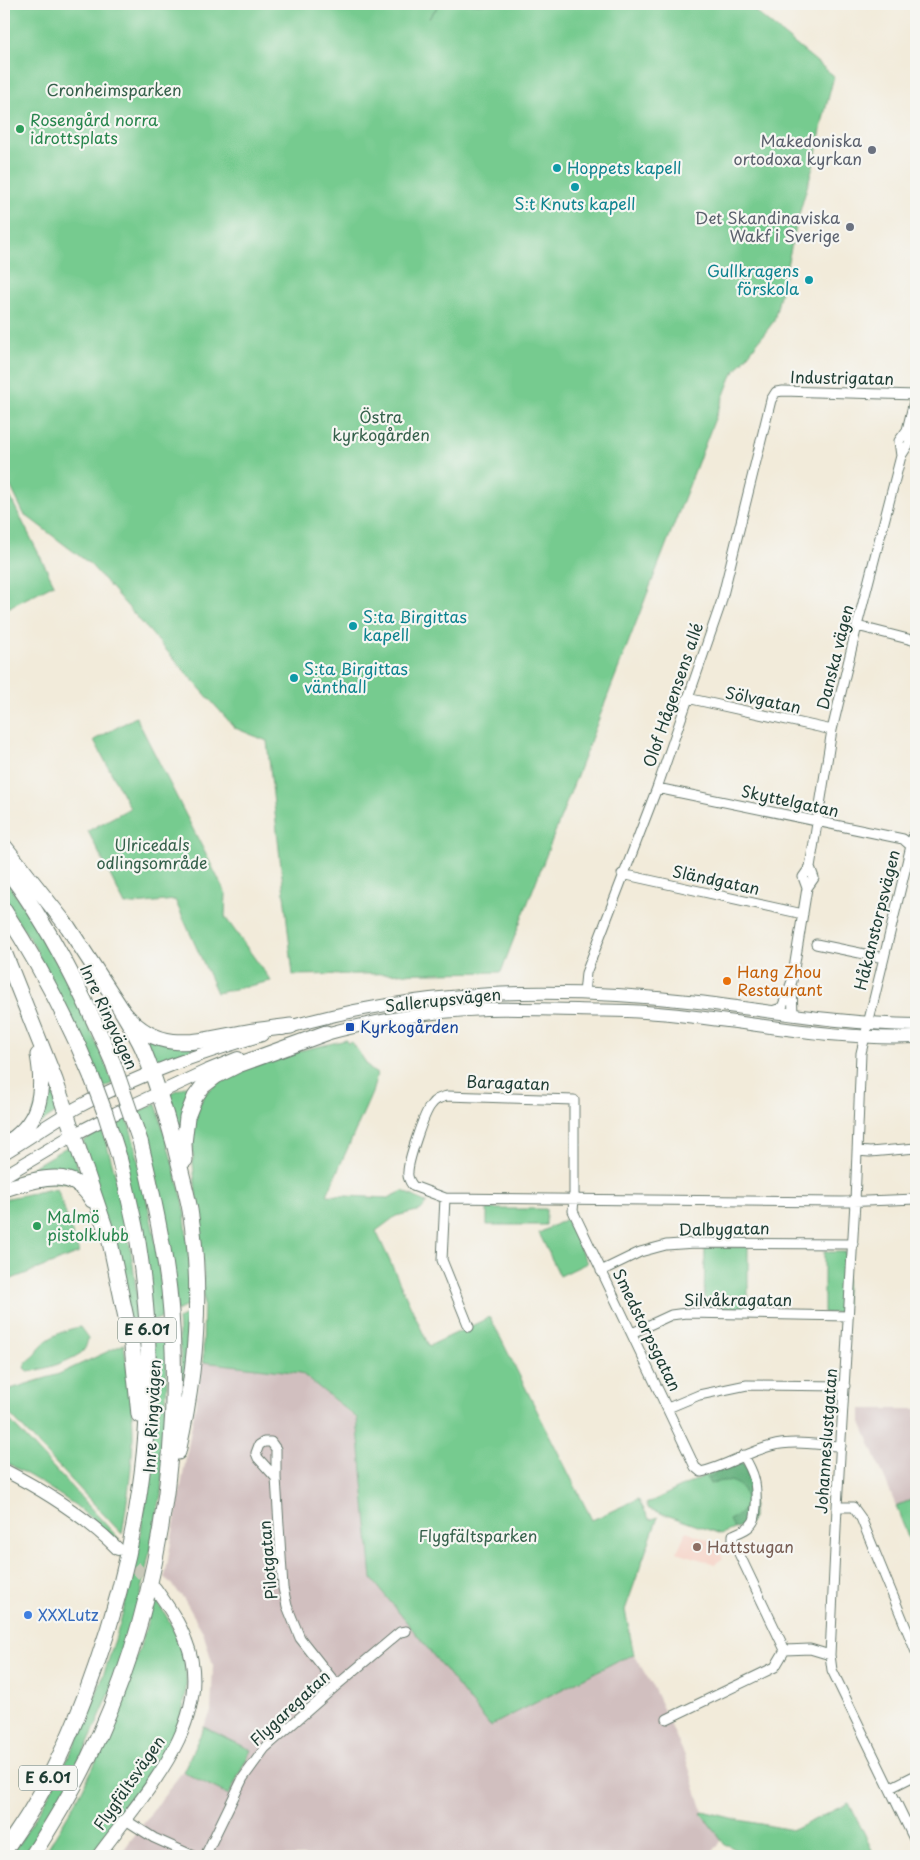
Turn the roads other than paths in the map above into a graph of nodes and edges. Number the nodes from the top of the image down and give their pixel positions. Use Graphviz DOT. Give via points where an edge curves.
graph roads {
  1 [pos="916,394"];
  2 [pos="771,400"];
  3 [pos="857,626"];
  4 [pos="916,641"];
  5 [pos="687,698"];
  6 [pos="832,730"];
  7 [pos="657,788"];
  8 [pos="818,822"];
  9 [pos="916,824"];
  10 [pos="4,846"];
  11 [pos="914,846"];
  12 [pos="4,866"];
  13 [pos="622,874"];
  14 [pos="4,910"];
  15 [pos="803,914"];
  16 [pos="816,944"];
  17 [pos="4,952"];
  18 [pos="884,958"];
  19 [pos="792,981"];
  20 [pos="584,994"];
  21 [pos="113,996"];
  22 [pos="766,1011"];
  23 [pos="793,1015"];
  24 [pos="718,1021"];
  25 [pos="868,1023"];
  26 [pos="916,1025"];
  27 [pos="33,1026"];
  28 [pos="291,1026"];
  29 [pos="326,1033"];
  30 [pos="865,1037"];
  31 [pos="916,1037"];
  32 [pos="151,1072"];
  33 [pos="158,1092"];
  34 [pos="66,1114"];
  35 [pos="73,1135"];
  36 [pos="4,1145"];
  37 [pos="916,1148"];
  38 [pos="857,1150"];
  39 [pos="4,1153"];
  40 [pos="4,1176"];
  41 [pos="4,1189"];
  42 [pos="186,1192"];
  43 [pos="445,1198"];
  44 [pos="574,1199"];
  45 [pos="916,1199"];
  46 [pos="855,1202"];
  47 [pos="102,1219"];
  48 [pos="853,1244"];
  49 [pos="601,1271"];
  50 [pos="848,1316"];
  51 [pos="469,1327"];
  52 [pos="632,1333"];
  53 [pos="845,1386"];
  54 [pos="668,1408"];
  55 [pos="840,1446"];
  56 [pos="743,1455"];
  57 [pos="4,1470"];
  58 [pos="168,1474"];
  59 [pos="276,1478"];
  60 [pos="138,1506"];
  61 [pos="837,1506"];
  62 [pos="118,1549"];
  63 [pos="155,1588"];
  64 [pos="406,1631"];
  65 [pos="785,1650"];
  66 [pos="916,1652"];
  67 [pos="830,1655"];
  68 [pos="337,1685"];
  69 [pos="667,1719"];
  70 [pos="916,1775"];
  71 [pos="890,1788"];
  72 [pos="124,1819"];
  73 [pos="916,1842"];
  74 [pos="4,1852"];
  75 [pos="32,1856"];
  76 [pos="98,1856"];
  77 [pos="194,1856"];
  78 [pos="205,1856"];
  1 -- 2 [label="street, Industrigatan" via="783,391 776,392"];
  1 -- 3 [label="street, Danska vägen" via="907,430 899,441 901,456"];
  2 -- 5 [label="street, Olof Hågensens allé" via="721,603"];
  3 -- 4 [label="street"];
  3 -- 6 [label="street, Danska vägen"];
  5 -- 6 [label="street, Sölvgatan"];
  5 -- 7 [label="street, Olof Hågensens allé"];
  6 -- 8 [label="street, Danska vägen"];
  7 -- 8 [label="street, Skyttelgatan"];
  7 -- 13 [label="street, Olof Hågensens allé"];
  8 -- 11 [label="street, Skyttelgatan" via="903,839"];
  8 -- 15 [label="street, Danska vägen" via="810,867 803,877 807,888"];
  9 -- 11 [label="street, Håkanstorpsvägen"];
  10 -- 21 [label="highway" via="68,927"];
  11 -- 18 [label="street, Håkanstorpsvägen"];
  12 -- 58 [label="highway, Inre Ringvägen / E 6.01, bridge" via="69,969 113,1063 140,1141 159,1223 172,1322 173,1405"];
  13 -- 15 [label="street, Sländgatan"];
  13 -- 20 [label="street, Olof Hågensens allé" via="586,973"];
  14 -- 60 [label="highway, Inre Ringvägen / E 6.01, bridge" via="35,960 80,1048 119,1157 138,1243 148,1349 146,1443"];
  15 -- 19 [label="street, Danska vägen"];
  16 -- 18 [label="street"];
  17 -- 27 [label="highway"];
  18 -- 25 [label="street, Håkanstorpsvägen"];
  19 -- 22 [label="street, Danska vägen" via="783,1005"];
  19 -- 23 [label="street, Danska vägen"];
  20 -- 22 [label="main road, Sallerupsvägen" via="697,1002"];
  20 -- 28 [label="main road, Sallerupsvägen" via="532,992 431,998"];
  21 -- 28 [label="highway" via="139,1028 164,1040 195,1042"];
  21 -- 32 [label="highway" via="142,1047"];
  22 -- 23 [label="main road, Sallerupsvägen"];
  23 -- 24 [label="main road" via="785,1020 736,1018"];
  23 -- 25 [label="main road, Sallerupsvägen"];
  24 -- 29 [label="main road, Sallerupsvägen" via="645,1012 485,1009 423,1015"];
  24 -- 30 [label="main road, Sallerupsvägen"];
  25 -- 26 [label="main road, Sallerupsvägen"];
  25 -- 30 [label="street, Johanneslustgatan"];
  27 -- 34 [label="highway"];
  27 -- 36 [label="highway" via="41,1072 38,1106 25,1130"];
  28 -- 32 [label="main road, Sallerupsvägen"];
  29 -- 33 [label="main road, Sallerupsvägen" via="235,1059"];
  29 -- 42 [label="highway" via="238,1066 203,1086 190,1107 185,1126"];
  30 -- 31 [label="main road, Sallerupsvägen"];
  30 -- 38 [label="street, Johanneslustgatan" via="861,1053"];
  32 -- 33 [label="highway"];
  32 -- 34 [label="main road, Sallerupsvägen"];
  33 -- 35 [label="main road, Sallerupsvägen"];
  33 -- 42 [label="highway"];
  34 -- 35 [label="highway"];
  34 -- 39 [label="main road, Sallerupsvägen"];
  35 -- 40 [label="main road, Sallerupsvägen"];
  35 -- 47 [label="highway"];
  37 -- 38 [label="street"];
  38 -- 46 [label="street, Johanneslustgatan"];
  41 -- 47 [label="highway" via="44,1178 68,1179 87,1191"];
  42 -- 58 [label="highway" via="195,1264 196,1333 185,1418 178,1452"];
  43 -- 44 [label="street"];
  43 -- 44 [label="street, Baragatan" via="413,1186 407,1173 429,1107 437,1099 447,1096 574,1100"];
  43 -- 51 [label="street" via="442,1260"];
  44 -- 46 [label="street"];
  44 -- 49 [label="street, Smedstorpsgatan" via="573,1211"];
  45 -- 46 [label="street"];
  46 -- 48 [label="street, Johanneslustgatan"];
  47 -- 60 [label="highway" via="120,1282 134,1362 139,1429 135,1490"];
  48 -- 49 [label="street, Dalbygatan" via="666,1245 640,1252"];
  48 -- 50 [label="street, Johanneslustgatan"];
  49 -- 52 [label="street, Smedstorpsgatan"];
  50 -- 52 [label="street, Silvåkragatan" via="686,1313 671,1315"];
  50 -- 53 [label="street, Johanneslustgatan"];
  52 -- 54 [label="street, Smedstorpsgatan"];
  53 -- 54 [label="street" via="747,1384 699,1395"];
  53 -- 55 [label="street, Johanneslustgatan"];
  54 -- 56 [label="street, Smedstorpsgatan" via="695,1467 701,1472"];
  55 -- 56 [label="street" via="788,1443"];
  55 -- 61 [label="street, Johanneslustgatan"];
  56 -- 65 [label="street" via="757,1486 755,1517 753,1523 733,1535 733,1541"];
  57 -- 62 [label="main road" via="60,1502"];
  58 -- 75 [label="highway, Inre Ringvägen / E 6.01" via="148,1593 115,1696 83,1769"];
  59 -- 68 [label="street, Pilotgatan" via="287,1606 300,1638"];
  60 -- 74 [label="highway, Inre Ringvägen / E 6.01" via="117,1603 84,1700 33,1808"];
  61 -- 66 [label="street" via="853,1508 861,1518"];
  61 -- 67 [label="street, Johanneslustgatan"];
  63 -- 72 [label="main road, Flygfältsvägen" via="177,1620 187,1643 193,1673 193,1697 181,1737"];
  64 -- 68 [label="street, Flygaregatan" via="400,1632"];
  65 -- 67 [label="street" via="810,1649"];
  65 -- 69 [label="street" via="775,1666"];
  67 -- 71 [label="street, Johanneslustgatan" via="832,1670"];
  68 -- 78 [label="street, Flygaregatan" via="275,1739 250,1767"];
  70 -- 71 [label="street"];
  71 -- 73 [label="street, Johanneslustgatan"];
  72 -- 76 [label="main road, Flygfältsvägen"];
  72 -- 77 [label="street" via="154,1838"];
}
